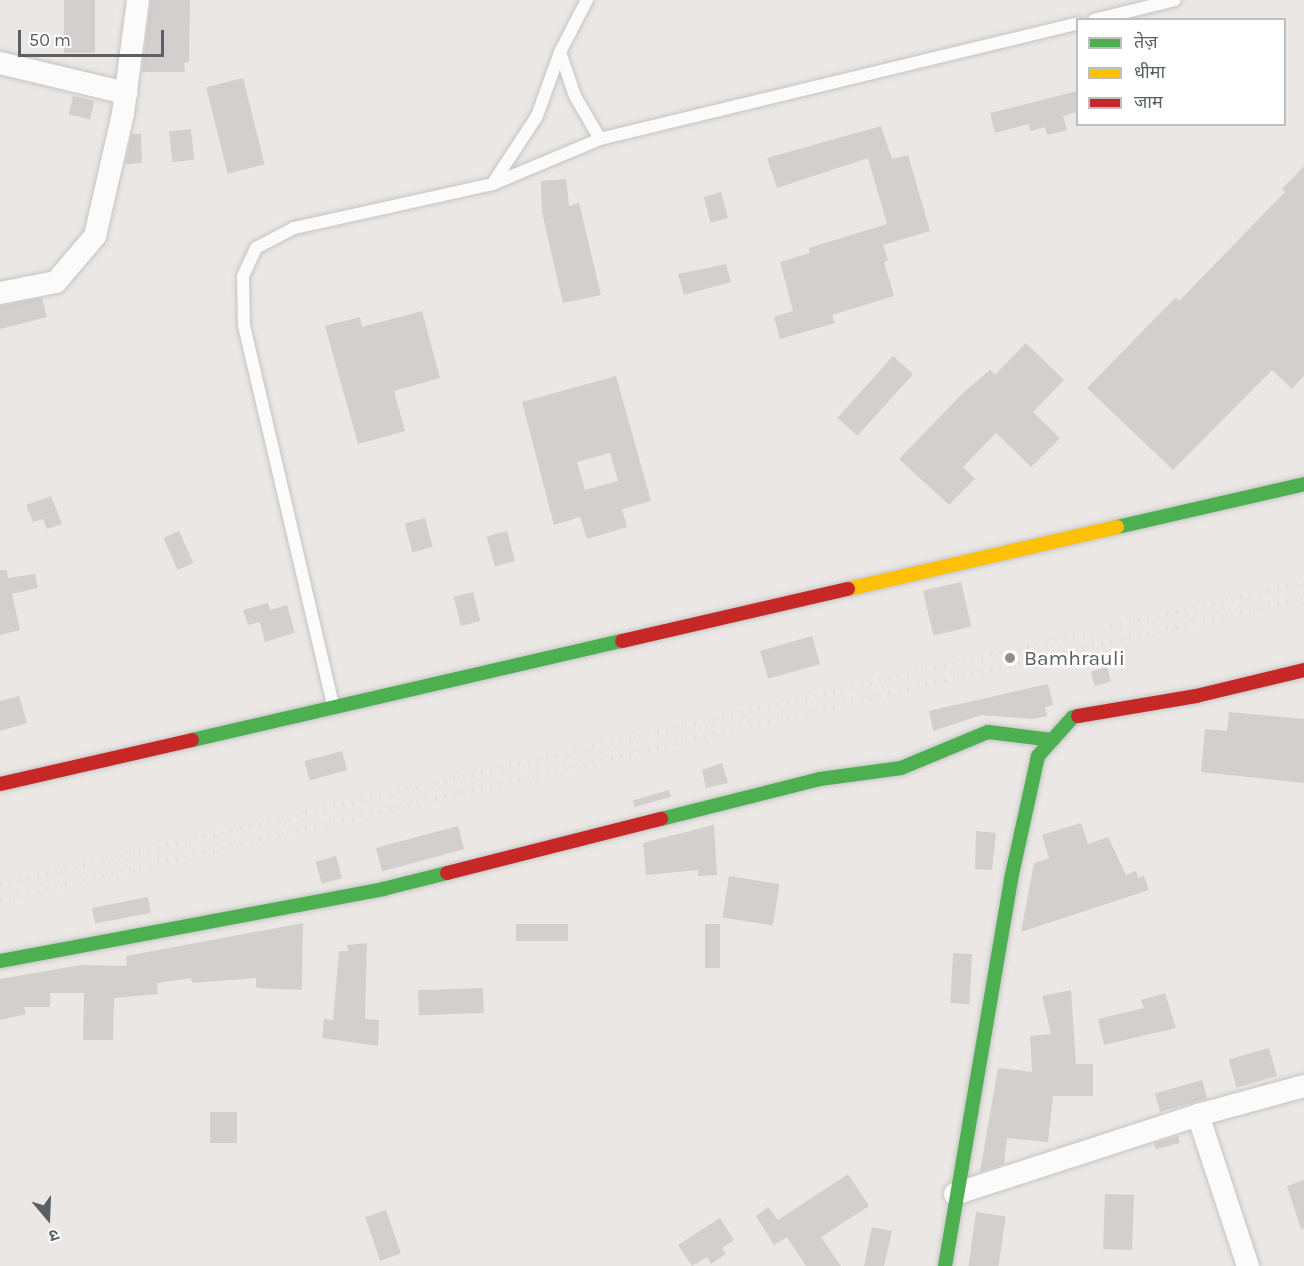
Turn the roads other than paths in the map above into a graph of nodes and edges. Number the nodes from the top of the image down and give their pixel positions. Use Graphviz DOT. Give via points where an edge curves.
graph roads {
  1 [pos="138,0"];
  2 [pos="587,0"];
  3 [pos="1175,0"];
  4 [pos="1102,18"];
  5 [pos="1076,23"];
  6 [pos="560,52"];
  7 [pos="0,63"];
  8 [pos="126,93"];
  9 [pos="600,139"];
  10 [pos="492,184"];
  11 [pos="0,293"];
  12 [pos="1304,484"];
  13 [pos="1304,670"];
  14 [pos="333,705"];
  15 [pos="1052,740"];
  16 [pos="0,784"];
  17 [pos="0,962"];
  18 [pos="1304,1086"];
  19 [pos="1198,1115"];
  20 [pos="955,1194"];
  21 [pos="945,1266"];
  22 [pos="1248,1266"];
  1 -- 8 [label="street"];
  2 -- 6 [label="lane"];
  3 -- 4 [label="lane"];
  5 -- 9 [label="lane"];
  6 -- 9 [label="lane" via="575,96"];
  6 -- 10 [label="lane" via="537,116"];
  7 -- 8 [label="street"];
  8 -- 11 [label="street" via="95,236 56,282"];
  9 -- 10 [label="lane"];
  10 -- 14 [label="lane" via="294,228 256,248 243,276 244,325"];
  12 -- 14 [label="street"];
  13 -- 15 [label="street" via="1196,696 1073,717"];
  14 -- 16 [label="street"];
  15 -- 17 [label="street" via="988,732 901,768 820,779 383,889"];
  15 -- 20 [label="street" via="1038,756 1014,868"];
  18 -- 19 [label="street"];
  19 -- 20 [label="street"];
  19 -- 22 [label="street"];
  20 -- 21 [label="street"];
}
